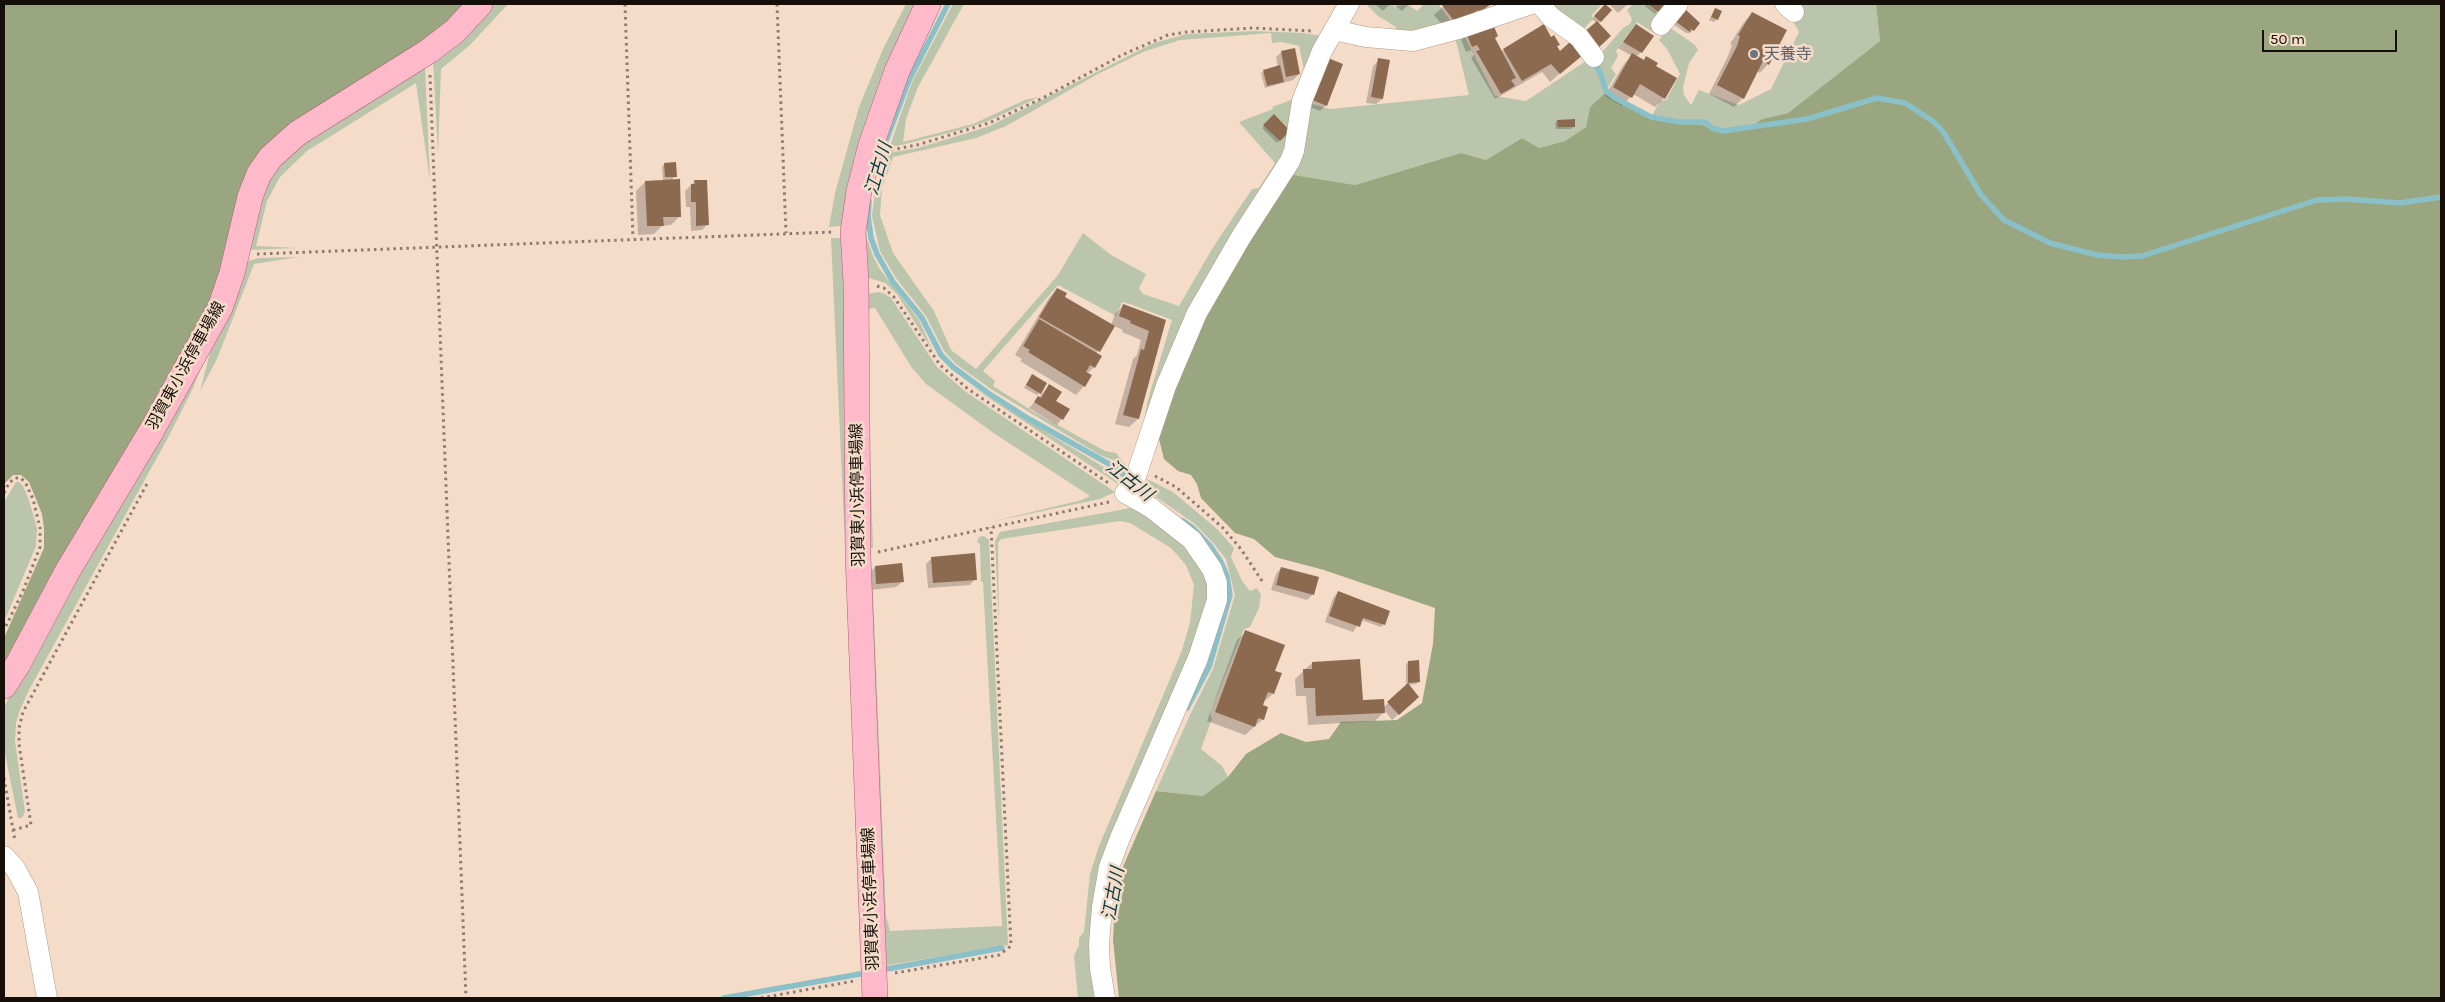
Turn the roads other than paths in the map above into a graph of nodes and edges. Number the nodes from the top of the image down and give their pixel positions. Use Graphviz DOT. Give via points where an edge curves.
graph roads {
  1 [pos="480,4"];
  2 [pos="928,4"];
  3 [pos="1349,4"];
  4 [pos="1531,4"];
  5 [pos="1540,4"];
  6 [pos="1678,4"];
  7 [pos="1661,25"];
  8 [pos="1334,30"];
  9 [pos="1594,57"];
  10 [pos="4,686"];
  11 [pos="9,862"];
  12 [pos="47,998"];
  13 [pos="875,998"];
  14 [pos="1105,998"];
  1 -- 10 [label="main road, 羽賀東小浜停車場線" via="454,32 428,52 298,133 271,157 259,174 220,308"];
  2 -- 13 [label="main road, 羽賀東小浜停車場線" via="897,71 871,145 853,232 858,555"];
  3 -- 8 [label="street"];
  4 -- 8 [label="street" via="1458,30 1413,41 1366,38"];
  5 -- 9 [label="street" via="1551,17 1579,37"];
  6 -- 7 [label="street"];
  8 -- 14 [label="street" via="1302,101 1290,161 1197,313 1169,378 1133,481 1150,507 1192,540 1212,569 1217,583 1216,600 1198,658 1109,867 1099,944"];
  11 -- 12 [label="street" via="28,892"];
}
